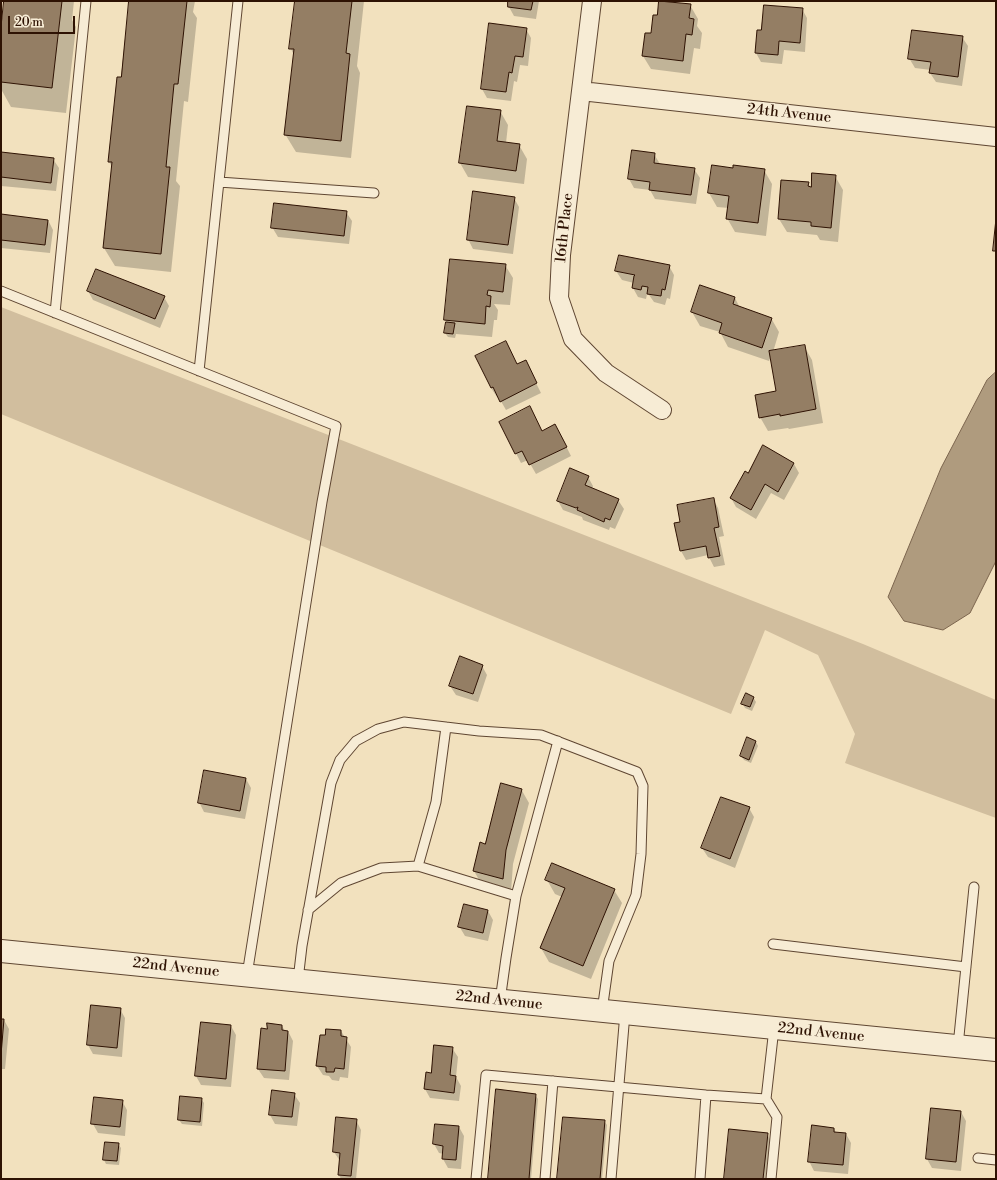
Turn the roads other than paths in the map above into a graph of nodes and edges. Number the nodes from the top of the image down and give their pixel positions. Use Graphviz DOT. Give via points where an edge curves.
graph roads {
  1 [pos="86,1"];
  2 [pos="238,1"];
  3 [pos="592,1"];
  4 [pos="581,91"];
  5 [pos="996,137"];
  6 [pos="219,182"];
  7 [pos="374,193"];
  8 [pos="1,291"];
  9 [pos="55,313"];
  10 [pos="199,371"];
  11 [pos="662,410"];
  12 [pos="446,728"];
  13 [pos="558,741"];
  14 [pos="418,866"];
  15 [pos="974,887"];
  16 [pos="516,896"];
  17 [pos="308,910"];
  18 [pos="773,944"];
  19 [pos="1,951"];
  20 [pos="966,967"];
  21 [pos="246,975"];
  22 [pos="298,981"];
  23 [pos="500,1001"];
  24 [pos="602,1011"];
  25 [pos="625,1013"];
  26 [pos="774,1028"];
  27 [pos="958,1046"];
  28 [pos="996,1050"];
  29 [pos="554,1081"];
  30 [pos="619,1088"];
  31 [pos="706,1095"];
  32 [pos="766,1099"];
  33 [pos="978,1158"];
  34 [pos="996,1160"];
  35 [pos="476,1179"];
  36 [pos="545,1179"];
  37 [pos="611,1179"];
  38 [pos="700,1179"];
  39 [pos="771,1179"];
  1 -- 9 [label="lane"];
  2 -- 6 [label="lane"];
  3 -- 4 [label="street, 16th Place"];
  4 -- 5 [label="street, 24th Avenue"];
  4 -- 11 [label="street, 16th Place" via="561,255 559,298 573,339 606,373"];
  6 -- 7 [label="lane"];
  6 -- 10 [label="lane"];
  8 -- 9 [label="lane"];
  9 -- 10 [label="lane"];
  10 -- 21 [label="lane" via="336,426"];
  12 -- 13 [label="lane" via="541,735"];
  12 -- 14 [label="lane" via="436,802"];
  12 -- 17 [label="lane" via="404,722 378,729 356,741 340,760 331,783"];
  13 -- 16 [label="lane"];
  13 -- 24 [label="lane" via="637,772 643,786 641,854 636,895 608,961"];
  14 -- 16 [label="lane"];
  14 -- 17 [label="lane" via="381,868 341,883"];
  15 -- 20 [label="lane"];
  16 -- 23 [label="lane"];
  17 -- 22 [label="lane"];
  18 -- 20 [label="lane"];
  19 -- 21 [label="street, 22nd Avenue"];
  20 -- 27 [label="lane"];
  21 -- 22 [label="street, 22nd Avenue"];
  22 -- 23 [label="street, 22nd Avenue"];
  23 -- 24 [label="street, 22nd Avenue"];
  24 -- 25 [label="street, 22nd Avenue"];
  25 -- 26 [label="street, 22nd Avenue"];
  25 -- 30 [label="lane"];
  26 -- 27 [label="street, 22nd Avenue"];
  26 -- 32 [label="lane"];
  27 -- 28 [label="street, 22nd Avenue"];
  29 -- 30 [label="lane"];
  29 -- 35 [label="lane" via="486,1075"];
  29 -- 36 [label="lane"];
  30 -- 31 [label="lane"];
  30 -- 37 [label="lane"];
  31 -- 32 [label="lane"];
  31 -- 38 [label="lane"];
  32 -- 39 [label="lane" via="777,1117"];
  33 -- 34 [label="lane"];
}
